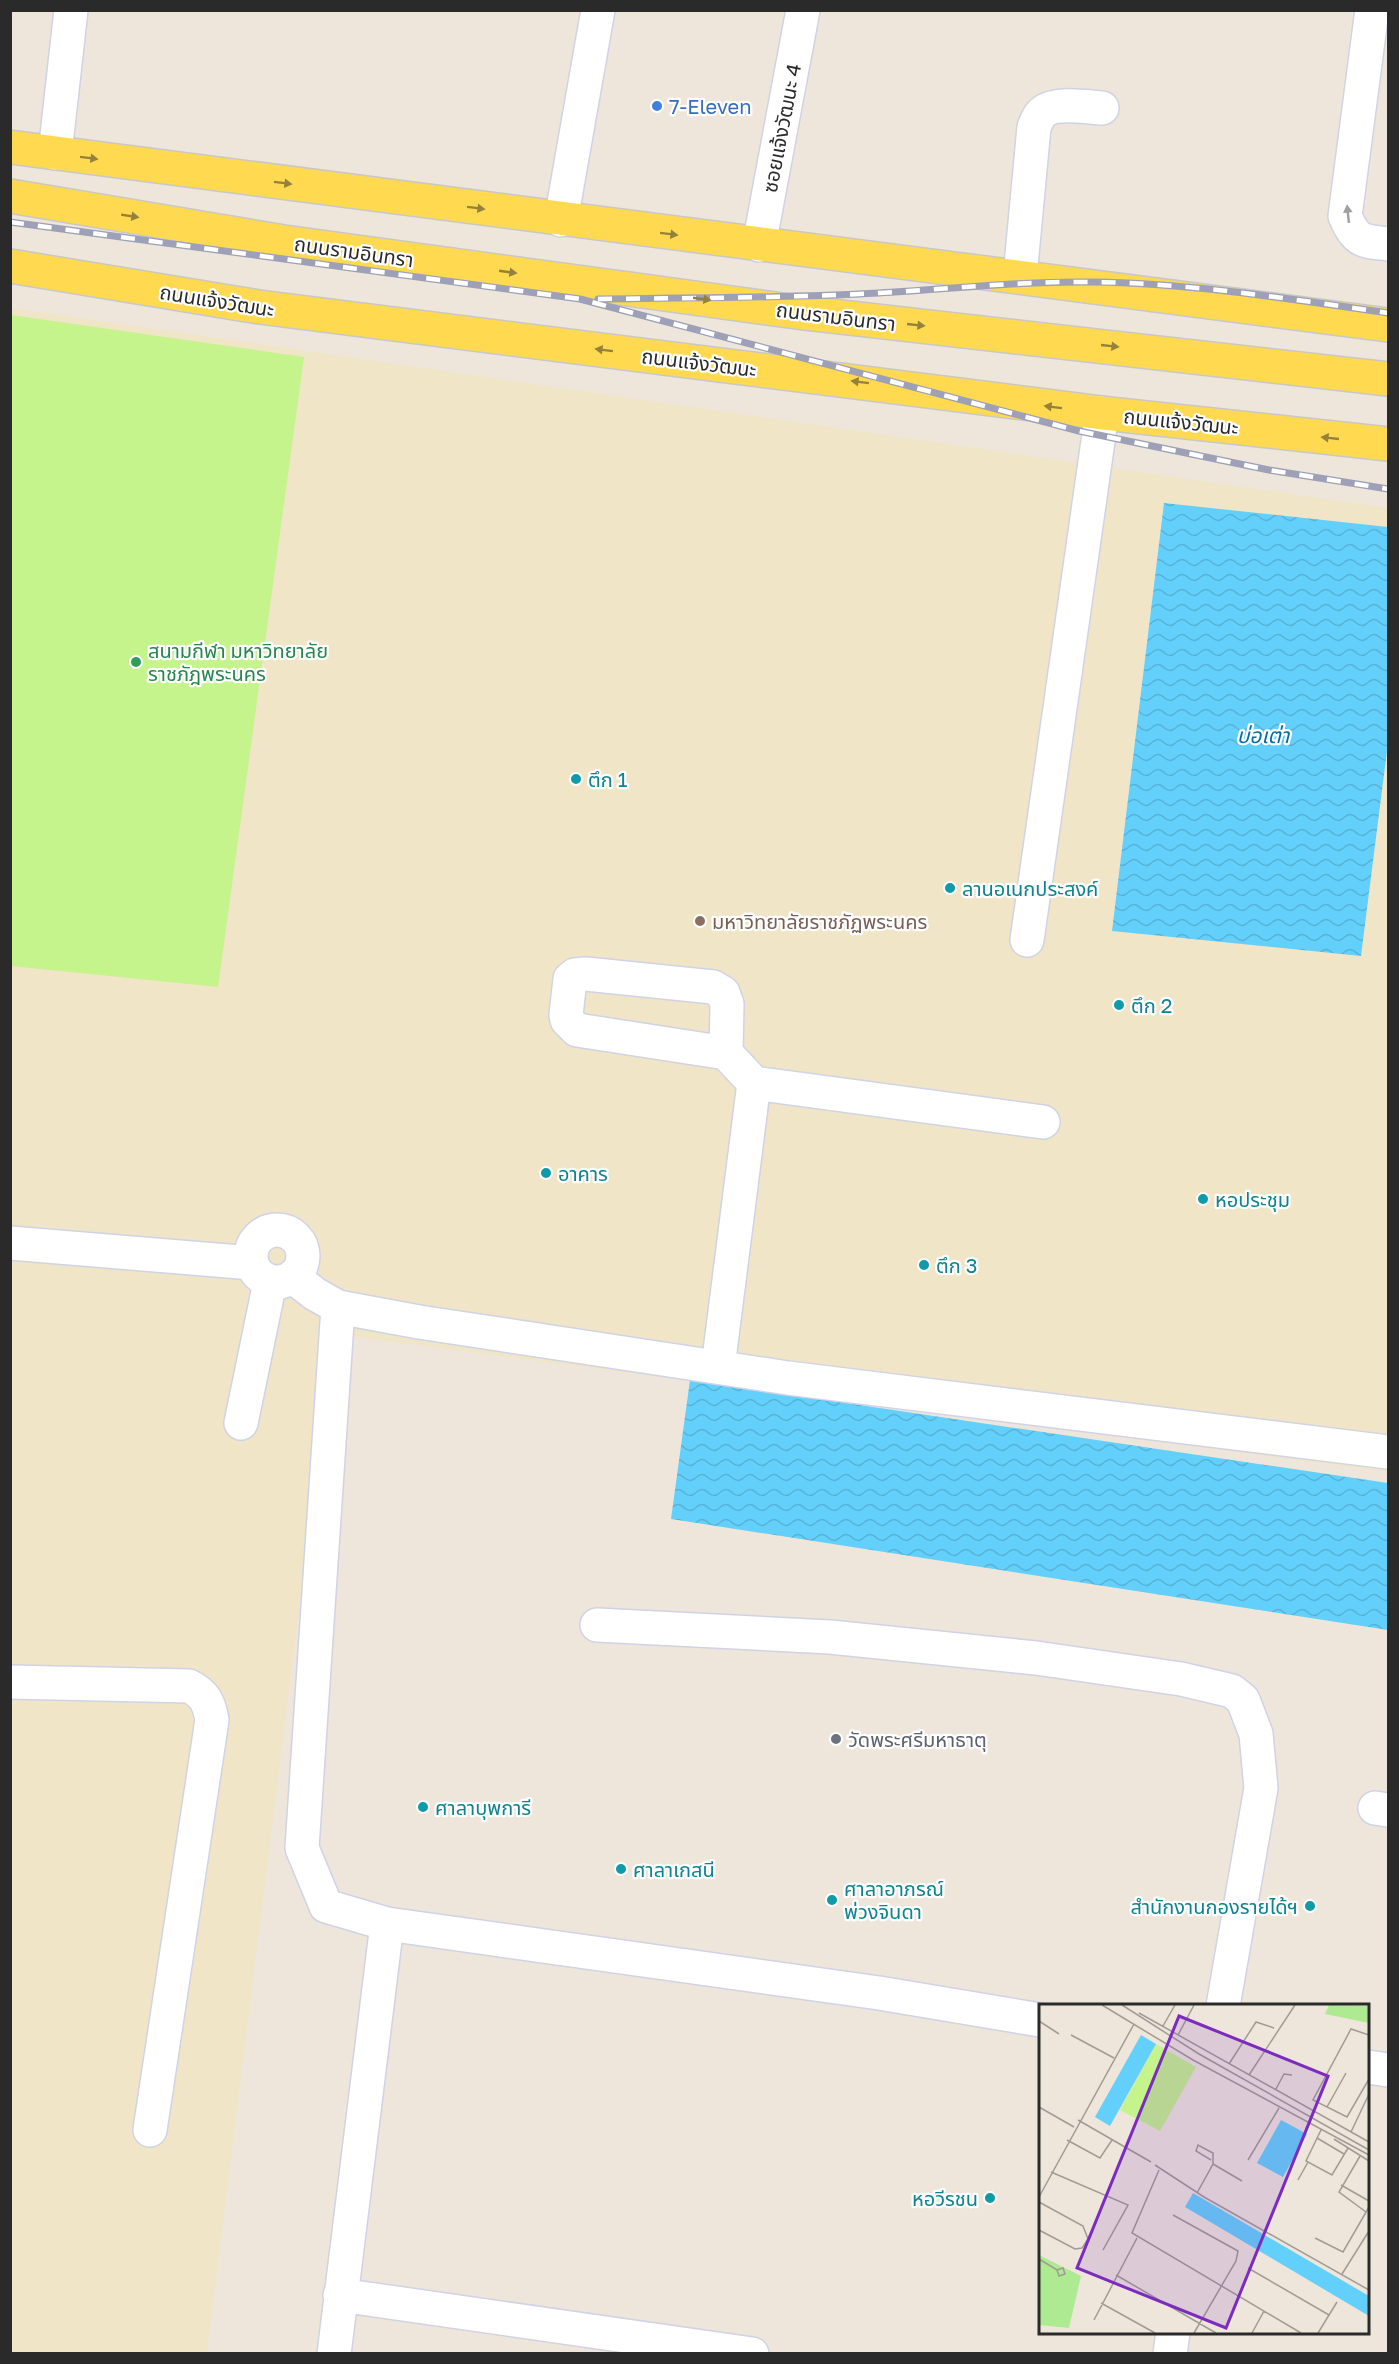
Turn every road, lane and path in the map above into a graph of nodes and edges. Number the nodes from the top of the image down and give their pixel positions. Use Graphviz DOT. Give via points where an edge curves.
graph roads {
  1 [pos="71,10"];
  2 [pos="598,10"];
  3 [pos="803,10"];
  4 [pos="1372,10"];
  5 [pos="1102,108"];
  6 [pos="10,147"];
  7 [pos="55,153"];
  8 [pos="10,196"];
  9 [pos="561,219"];
  10 [pos="1389,244"];
  11 [pos="759,245"];
  12 [pos="10,266"];
  13 [pos="1020,276"];
  14 [pos="1389,325"];
  15 [pos="1389,379"];
  16 [pos="1102,413"];
  17 [pos="1389,444"];
  18 [pos="1027,940"];
  19 [pos="726,1053"];
  20 [pos="754,1083"];
  21 [pos="1043,1122"];
  22 [pos="10,1243"];
  23 [pos="272,1274"];
  24 [pos="338,1307"];
  25 [pos="718,1367"];
  26 [pos="241,1423"];
  27 [pos="1389,1452"];
  28 [pos="597,1625"];
  29 [pos="10,1682"];
  30 [pos="387,1924"];
  31 [pos="1223,2004"];
  32 [pos="1039,2020"];
  33 [pos="1369,2067"];
  34 [pos="1389,2070"];
  35 [pos="150,2130"];
  36 [pos="340,2295"];
  37 [pos="1173,2334"];
  38 [pos="333,2354"];
  39 [pos="752,2354"];
  40 [pos="1170,2354"];
  1 -- 7 [label="street"];
  2 -- 9 [label="street"];
  3 -- 11 [label="street, ซอยแจ้งวัฒนะ 4"];
  10 -- 4 [label="street, one-way" via="1357,238 1345,216"];
  5 -- 13 [label="street" via="1053,108 1042,112 1034,127"];
  6 -- 7 [label="main road"];
  7 -- 9 [label="main road, one-way"];
  8 -- 15 [label="main road, ถนนรามอินทรา, one-way" via="284,242 797,312"];
  9 -- 11 [label="main road, one-way"];
  11 -- 13 [label="main road"];
  16 -- 12 [label="main road, ถนนแจ้งวัฒนะ, one-way" via="259,307"];
  13 -- 14 [label="main road"];
  17 -- 16 [label="main road, ถนนแจ้งวัฒนะ, one-way"];
  16 -- 18 [label="street"];
  19 -- 19 [label="street" via="577,1030 566,1015 570,979 586,974 713,987 723,993 727,1004"];
  19 -- 20 [label="street"];
  20 -- 21 [label="street"];
  20 -- 25 [label="street"];
  22 -- 23 [label="street"];
  23 -- 24 [label="street"];
  23 -- 26 [label="street"];
  24 -- 25 [label="street"];
  24 -- 30 [label="street" via="302,1848 326,1905"];
  25 -- 27 [label="street"];
  28 -- 31 [label="street" via="830,1637 1024,1657 1181,1679 1232,1691 1243,1700 1256,1734 1261,1788"];
  29 -- 35 [label="street" via="189,1686 200,1691 209,1703 212,1720"];
  30 -- 32 [label="street"];
  30 -- 36 [label="street"];
  33 -- 34 [label="street"];
  36 -- 38 [label="street"];
  36 -- 39 [label="street"];
  37 -- 40 [label="street"];
}
